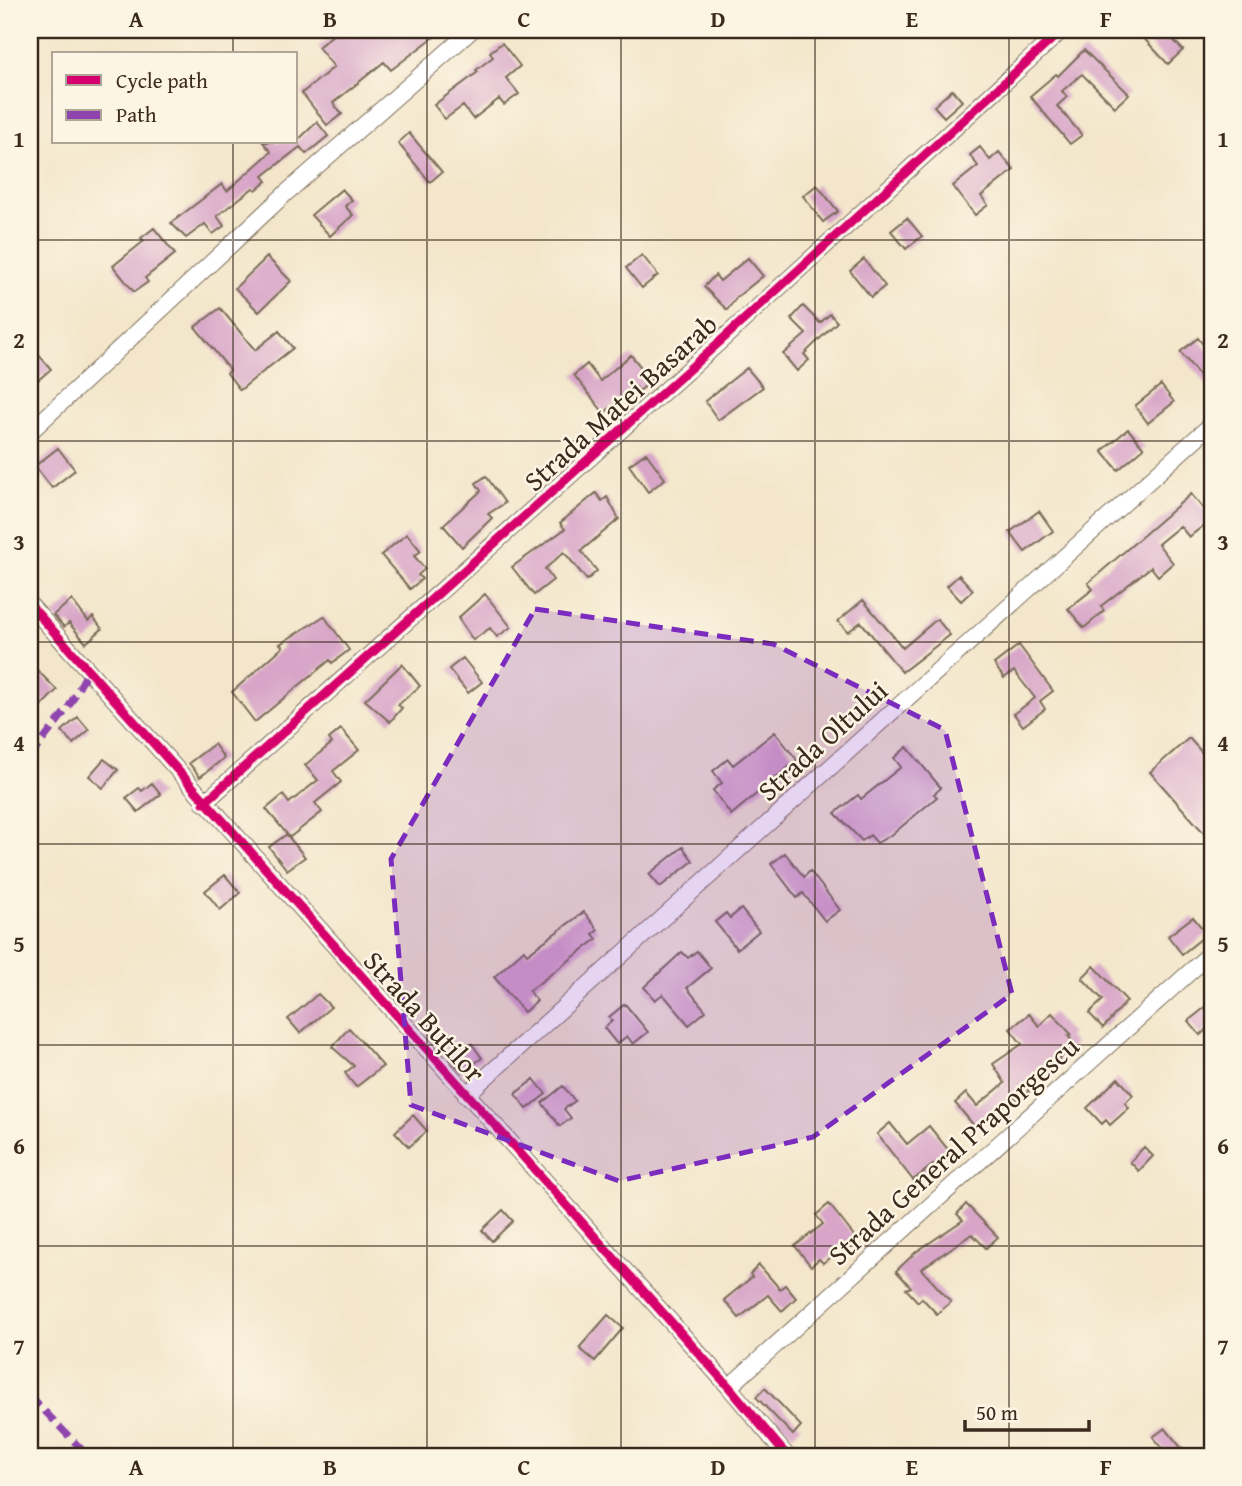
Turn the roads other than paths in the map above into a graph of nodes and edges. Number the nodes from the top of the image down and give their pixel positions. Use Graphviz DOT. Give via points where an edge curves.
graph roads {
  1 [pos="472,30"];
  2 [pos="1062,30"];
  3 [pos="1212,424"];
  4 [pos="30,432"];
  5 [pos="30,605"];
  6 [pos="204,803"];
  7 [pos="1212,952"];
  8 [pos="466,1095"];
  9 [pos="729,1387"];
  10 [pos="787,1456"];
  1 -- 4 [label="street" via="285,194"];
  2 -- 6 [label="street, Strada Matei Basarab"];
  3 -- 8 [label="street, Strada Oltului"];
  5 -- 6 [label="street, Strada Buților"];
  6 -- 8 [label="street, Strada Buților"];
  7 -- 9 [label="street, Strada General Praporgescu"];
  8 -- 9 [label="street, Strada Buților"];
  9 -- 10 [label="street, Strada Buților"];
}
